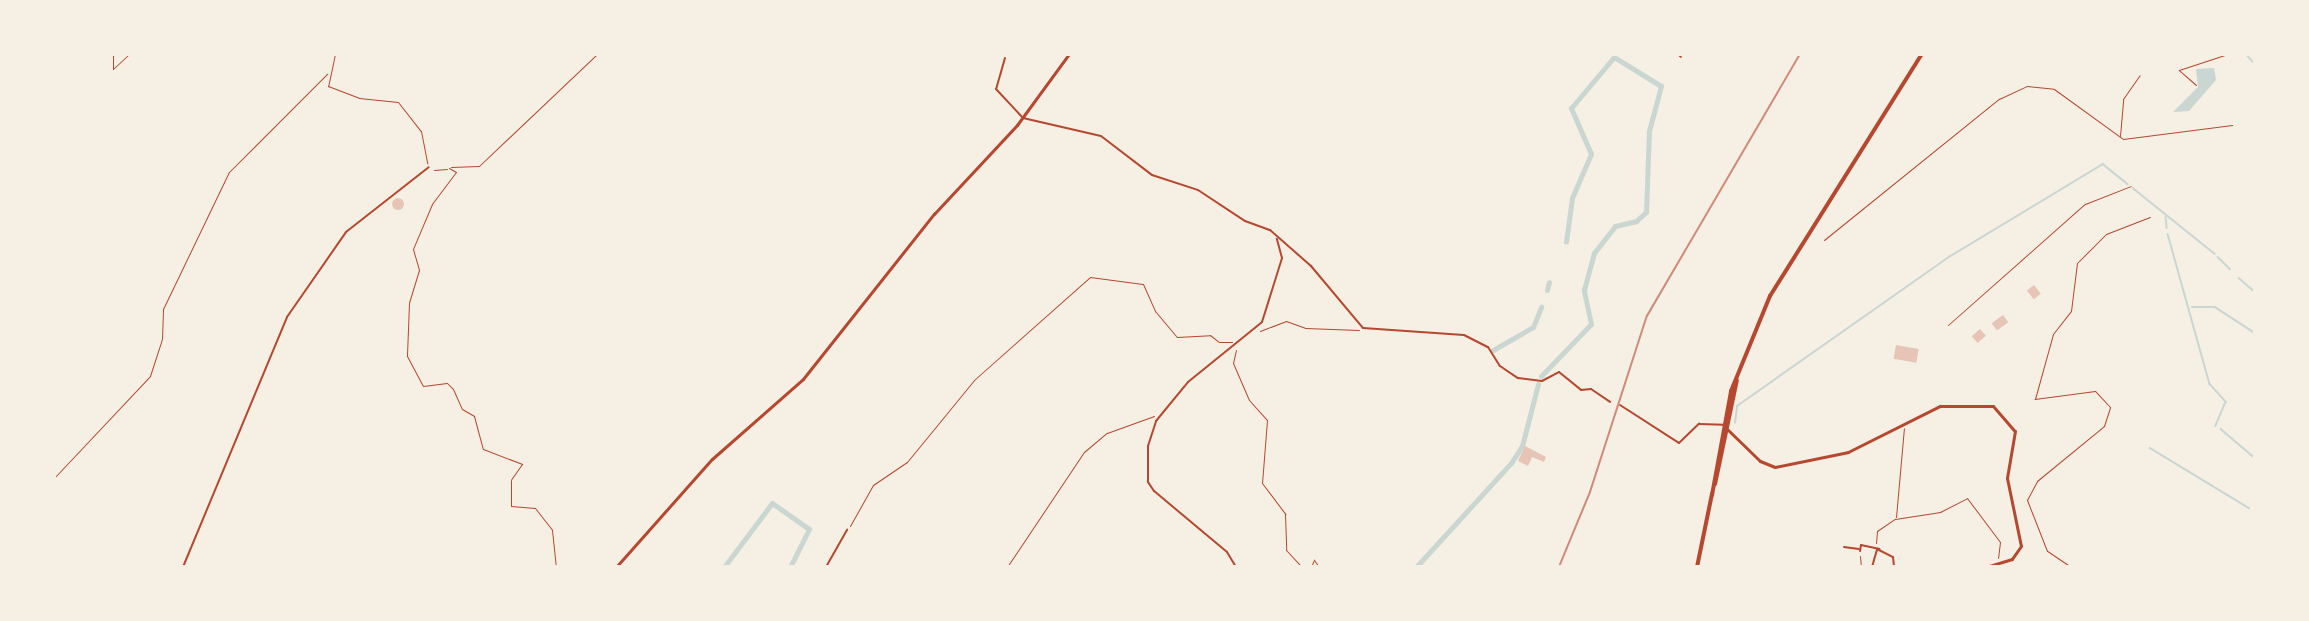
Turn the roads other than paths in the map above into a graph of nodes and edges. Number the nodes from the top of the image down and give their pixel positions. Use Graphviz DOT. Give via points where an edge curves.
graph roads {
  1 [pos="1069,54"];
  2 [pos="1922,54"];
  3 [pos="1005,58"];
  4 [pos="1023,118"];
  5 [pos="429,167"];
  6 [pos="1276,237"];
  7 [pos="1740,370"];
  8 [pos="1610,402"];
  9 [pos="1620,405"];
  10 [pos="1727,422"];
  11 [pos="1725,429"];
  12 [pos="1712,495"];
  13 [pos="847,530"];
  14 [pos="1845,548"];
  15 [pos="1876,548"];
  16 [pos="183,567"];
  17 [pos="616,567"];
  18 [pos="826,567"];
  19 [pos="1236,567"];
  20 [pos="1697,567"];
  21 [pos="1872,567"];
  22 [pos="1894,567"];
  23 [pos="1985,567"];
  1 -- 4 [label="street"];
  2 -- 7 [label="main road" via="1787,265"];
  3 -- 4 [label="street" via="996,89"];
  4 -- 6 [label="street" via="1101,136 1152,175 1215,198"];
  4 -- 17 [label="street" via="934,214 803,379 712,459"];
  5 -- 16 [label="street" via="346,232 286,317"];
  6 -- 8 [label="street" via="1311,266 1364,328 1464,335 1488,347 1500,366 1518,378 1542,381 1559,372 1581,390 1591,389"];
  6 -- 19 [label="street" via="1282,258 1256,330 1188,382 1150,436 1148,482 1227,552"];
  7 -- 10 [label="main road"];
  7 -- 10 [label="main road" via="1731,391"];
  9 -- 10 [label="street" via="1679,443 1699,424"];
  10 -- 11 [label="main road"];
  11 -- 12 [label="main road"];
  11 -- 12 [label="main road"];
  11 -- 23 [label="street" via="1760,461 1775,467 1848,452 1940,406 1984,404 2014,426 2007,478 2021,546 2007,562"];
  12 -- 20 [label="main road"];
  13 -- 18 [label="street"];
  14 -- 15 [label="street"];
  15 -- 21 [label="street"];
  15 -- 22 [label="street" via="1893,557"];
}
